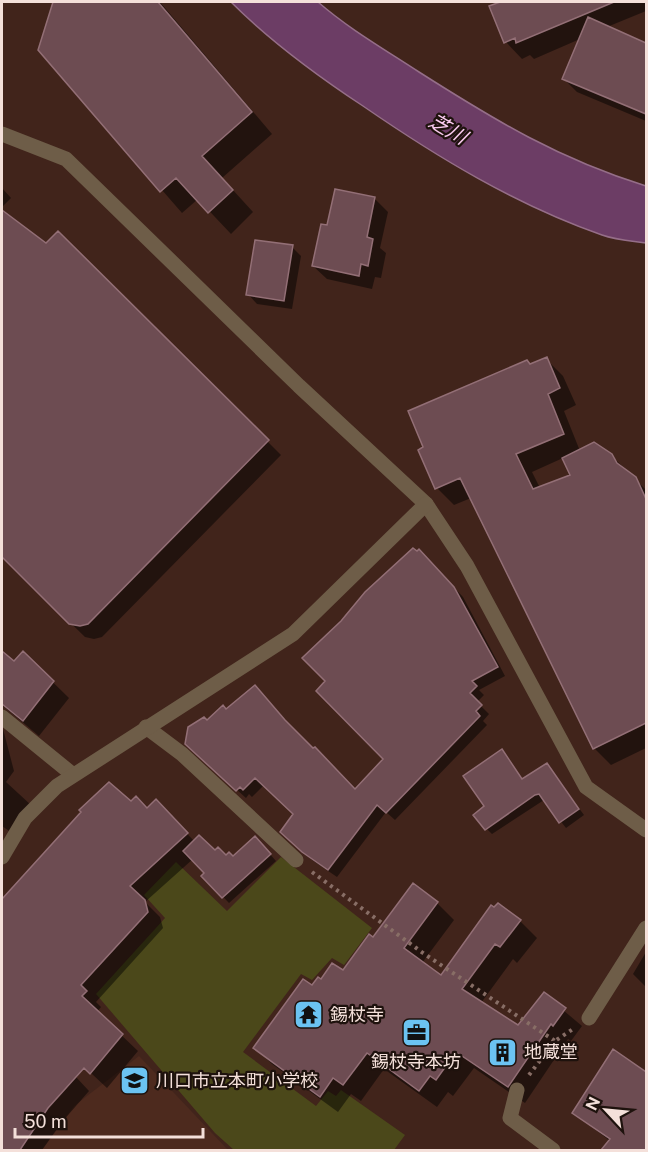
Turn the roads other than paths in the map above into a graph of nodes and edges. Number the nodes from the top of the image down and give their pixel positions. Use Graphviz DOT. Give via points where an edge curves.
graph roads {
  1 [pos="2,134"];
  2 [pos="426,504"];
  3 [pos="2,717"];
  4 [pos="146,727"];
  5 [pos="72,774"];
  6 [pos="646,830"];
  7 [pos="2,857"];
  8 [pos="296,860"];
  9 [pos="646,928"];
  10 [pos="589,1018"];
  11 [pos="518,1090"];
  12 [pos="553,1150"];
  1 -- 2 [label="street" via="66,159"];
  2 -- 4 [label="street" via="293,634"];
  2 -- 6 [label="street" via="467,566 586,787"];
  3 -- 5 [label="street"];
  4 -- 5 [label="street"];
  4 -- 8 [label="street" via="182,754"];
  5 -- 7 [label="street" via="25,818"];
  9 -- 10 [label="street"];
  11 -- 12 [label="street" via="510,1118"];
}
